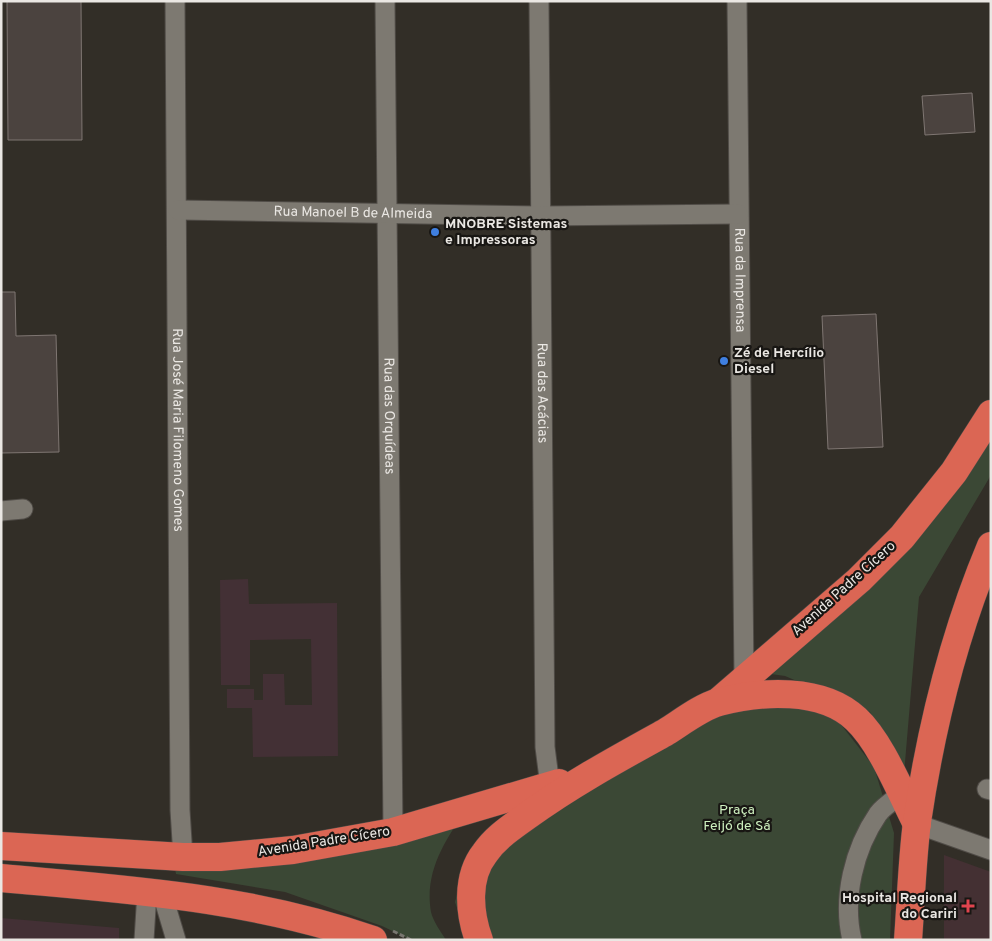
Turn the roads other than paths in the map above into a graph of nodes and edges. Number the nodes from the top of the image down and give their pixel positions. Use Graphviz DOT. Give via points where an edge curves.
graph roads {
  1 [pos="176,1"];
  2 [pos="385,1"];
  3 [pos="539,1"];
  4 [pos="737,1"];
  5 [pos="178,210"];
  6 [pos="386,214"];
  7 [pos="738,214"];
  8 [pos="540,216"];
  9 [pos="991,414"];
  10 [pos="23,509"];
  11 [pos="1,511"];
  12 [pos="991,546"];
  13 [pos="744,678"];
  14 [pos="718,702"];
  15 [pos="607,765"];
  16 [pos="550,786"];
  17 [pos="902,794"];
  18 [pos="917,824"];
  19 [pos="393,832"];
  20 [pos="1,846"];
  21 [pos="991,850"];
  22 [pos="183,858"];
  23 [pos="1,878"];
  24 [pos="155,893"];
  25 [pos="331,933"];
  26 [pos="144,940"];
  27 [pos="176,940"];
  28 [pos="374,940"];
  29 [pos="479,940"];
  30 [pos="852,940"];
  31 [pos="908,940"];
  1 -- 5 [label="street, Rua José Maria Filomeno Gomes"];
  2 -- 6 [label="street, Rua das Orquídeas"];
  3 -- 8 [label="street, Rua das Acácias"];
  4 -- 7 [label="street, Rua da Imprensa"];
  5 -- 6 [label="street, Rua Manoel B de Almeida"];
  5 -- 22 [label="street, Rua José Maria Filomeno Gomes" via="180,810"];
  6 -- 8 [label="street, Rua Manoel B de Almeida"];
  6 -- 19 [label="street, Rua das Orquídeas"];
  7 -- 8 [label="street, Rua Manoel B de Almeida"];
  7 -- 13 [label="street, Rua da Imprensa"];
  8 -- 16 [label="street, Rua das Acácias" via="545,747"];
  9 -- 13 [label="highway, Avenida Padre Cícero" via="954,472 902,537 859,580"];
  10 -- 11 [label="street"];
  12 -- 18 [label="highway" via="960,627 932,732"];
  13 -- 14 [label="highway, Avenida Padre Cícero"];
  14 -- 15 [label="highway"];
  14 -- 17 [label="highway" via="776,693 803,695 834,706 856,718 874,740"];
  15 -- 16 [label="highway, Avenida Padre Cícero"];
  15 -- 29 [label="highway" via="502,834 484,854 473,879 470,907"];
  16 -- 19 [label="highway, Avenida Padre Cícero"];
  17 -- 18 [label="highway"];
  17 -- 30 [label="street" via="879,812 860,845 849,891"];
  18 -- 21 [label="street"];
  18 -- 31 [label="highway"];
  19 -- 22 [label="highway, Avenida Padre Cícero" via="293,850"];
  20 -- 22 [label="highway, Avenida Padre Cícero"];
  23 -- 24 [label="highway"];
  24 -- 25 [label="highway" via="243,904"];
  24 -- 26 [label="street"];
  24 -- 27 [label="street"];
  25 -- 28 [label="highway"];
}
